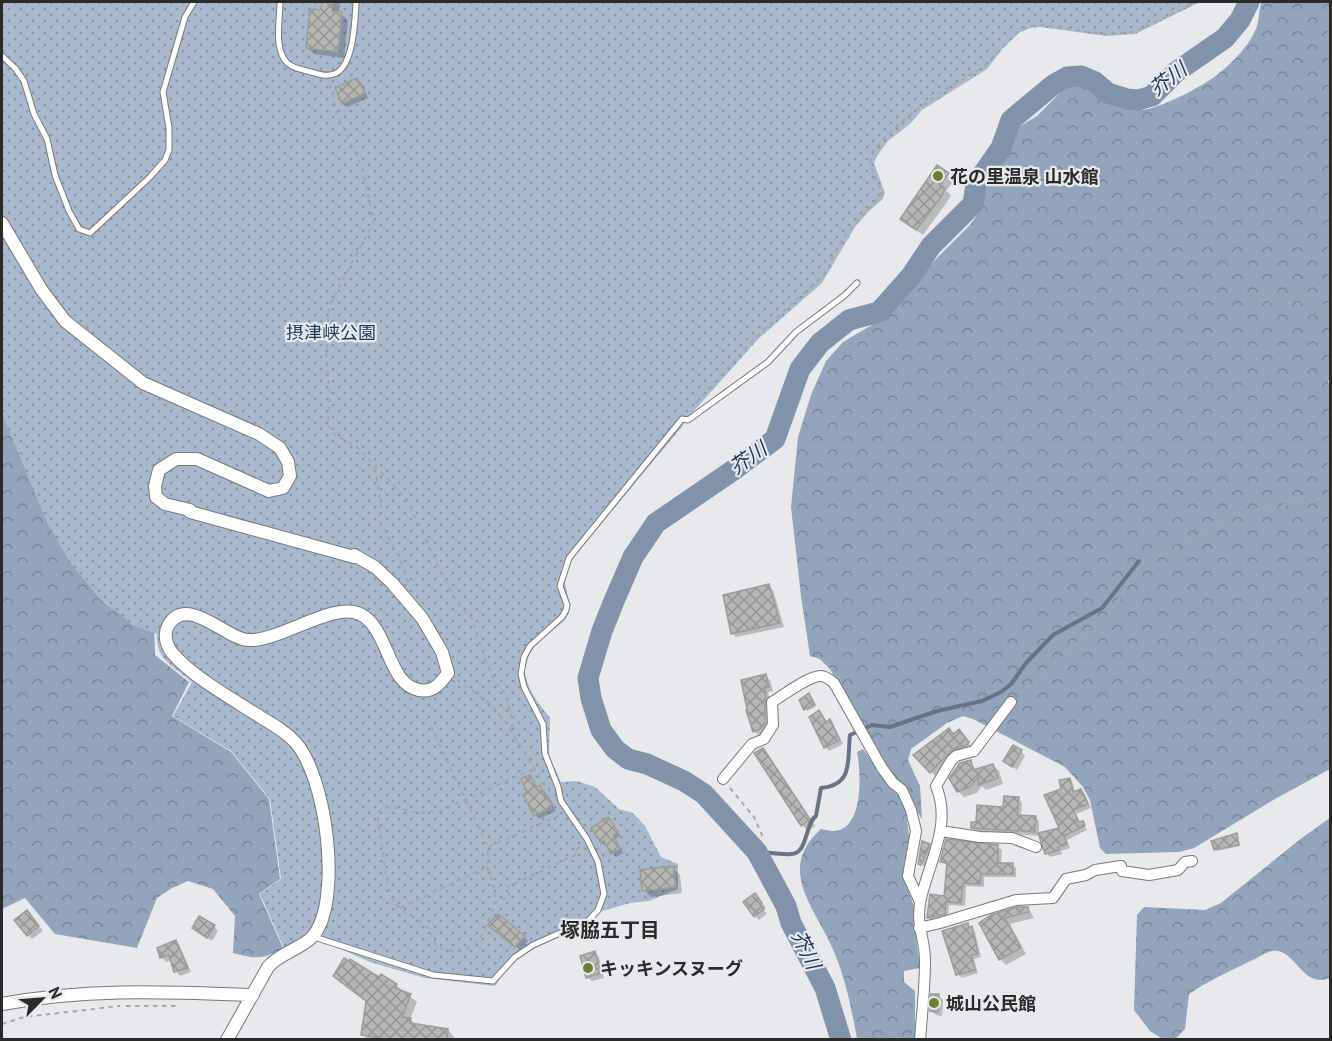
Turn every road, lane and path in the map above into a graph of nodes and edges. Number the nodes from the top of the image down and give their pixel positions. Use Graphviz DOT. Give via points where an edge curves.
graph roads {
  1 [pos="194,2"];
  2 [pos="280,2"];
  3 [pos="356,2"];
  4 [pos="1197,2"];
  5 [pos="2,56"];
  6 [pos="329,75"];
  7 [pos="2,223"];
  8 [pos="857,283"];
  9 [pos="1260,301"];
  10 [pos="1330,310"];
  11 [pos="682,419"];
  12 [pos="375,467"];
  13 [pos="1330,497"];
  14 [pos="410,585"];
  15 [pos="448,673"];
  16 [pos="1011,702"];
  17 [pos="431,727"];
  18 [pos="512,734"];
  19 [pos="533,769"];
  20 [pos="723,779"];
  21 [pos="465,801"];
  22 [pos="561,801"];
  23 [pos="568,812"];
  24 [pos="941,831"];
  25 [pos="763,837"];
  26 [pos="589,843"];
  27 [pos="488,847"];
  28 [pos="1036,847"];
  29 [pos="1192,861"];
  30 [pos="487,867"];
  31 [pos="496,902"];
  32 [pos="920,902"];
  33 [pos="400,908"];
  34 [pos="919,928"];
  35 [pos="312,937"];
  36 [pos="230,994"];
  37 [pos="253,995"];
  38 [pos="2,1004"];
  39 [pos="179,1006"];
  40 [pos="243,1010"];
  41 [pos="2,1024"];
  42 [pos="227,1040"];
  43 [pos="921,1040"];
  1 -- 5 [label="lane" via="185,17 163,92 169,128 165,160 90,233 79,229 69,211 24,81"];
  2 -- 6 [label="lane" via="279,47 286,62 292,67"];
  3 -- 6 [label="lane" via="352,44 345,66"];
  4 -- 11 [label="path" via="1135,32 1104,34 1029,26 1009,38 984,67 906,118 873,151 870,165 882,194 843,238 828,272 755,338"];
  6 -- 12 [label="path" via="337,114 362,167 374,222 329,309 328,425"];
  7 -- 15 [label="street" via="41,289 66,321 143,383 259,434 280,448 288,462 290,476 283,488 269,491 197,459 176,459 159,470 156,497 190,512 354,555 375,567 422,618 442,652"];
  8 -- 11 [label="lane" via="796,332 768,362 705,409 688,420"];
  9 -- 10 [label="path" via="1324,305"];
  11 -- 22 [label="lane" via="569,558 560,586 566,610 524,657 524,687 543,724 545,754"];
  12 -- 14 [label="path" via="381,504 379,519"];
  12 -- 18 [label="path" via="406,498 447,584 471,619 484,657 505,693"];
  13 -- 16 [label="path" via="1242,512 1141,564 1109,615"];
  15 -- 18 [label="path" via="491,704"];
  15 -- 35 [label="street" via="439,686 426,691 411,689 402,681 372,623 345,610 262,639 235,637 189,613 168,626 166,638 172,654 287,734 310,764 329,864 326,907"];
  16 -- 24 [label="street" via="974,751 956,756 939,777 936,786 943,819"];
  17 -- 21 [label="path"];
  18 -- 19 [label="path"];
  19 -- 21 [label="path"];
  19 -- 22 [label="path"];
  20 -- 25 [label="path" via="754,817"];
  20 -- 32 [label="street" via="773,725 772,702 810,679 827,677 882,768 902,790 911,810 916,831 908,876"];
  21 -- 27 [label="path"];
  21 -- 33 [label="path" via="441,811 418,813 392,807 378,813 388,881"];
  22 -- 23 [label="lane"];
  23 -- 26 [label="lane"];
  23 -- 27 [label="path"];
  24 -- 28 [label="street" via="1012,838"];
  24 -- 32 [label="street"];
  26 -- 31 [label="path" via="578,848 575,855 507,887 510,896"];
  26 -- 35 [label="lane" via="602,880 598,910 588,920 515,957 493,981 433,975"];
  27 -- 30 [label="path"];
  29 -- 34 [label="street" via="1178,870 1149,875 1122,872 1121,866 1095,870 1066,879 1053,898 1016,900"];
  30 -- 31 [label="path"];
  30 -- 33 [label="path"];
  31 -- 33 [label="path" via="480,940 462,950 441,949 427,926"];
  32 -- 34 [label="street"];
  34 -- 43 [label="street" via="925,959"];
  35 -- 37 [label="street" via="272,963"];
  36 -- 37 [label="street"];
  36 -- 38 [label="street" via="103,992"];
  36 -- 40 [label="street" via="239,1000"];
  37 -- 40 [label="street"];
  39 -- 41 [label="path" via="57,1012"];
  40 -- 42 [label="street"];
}
